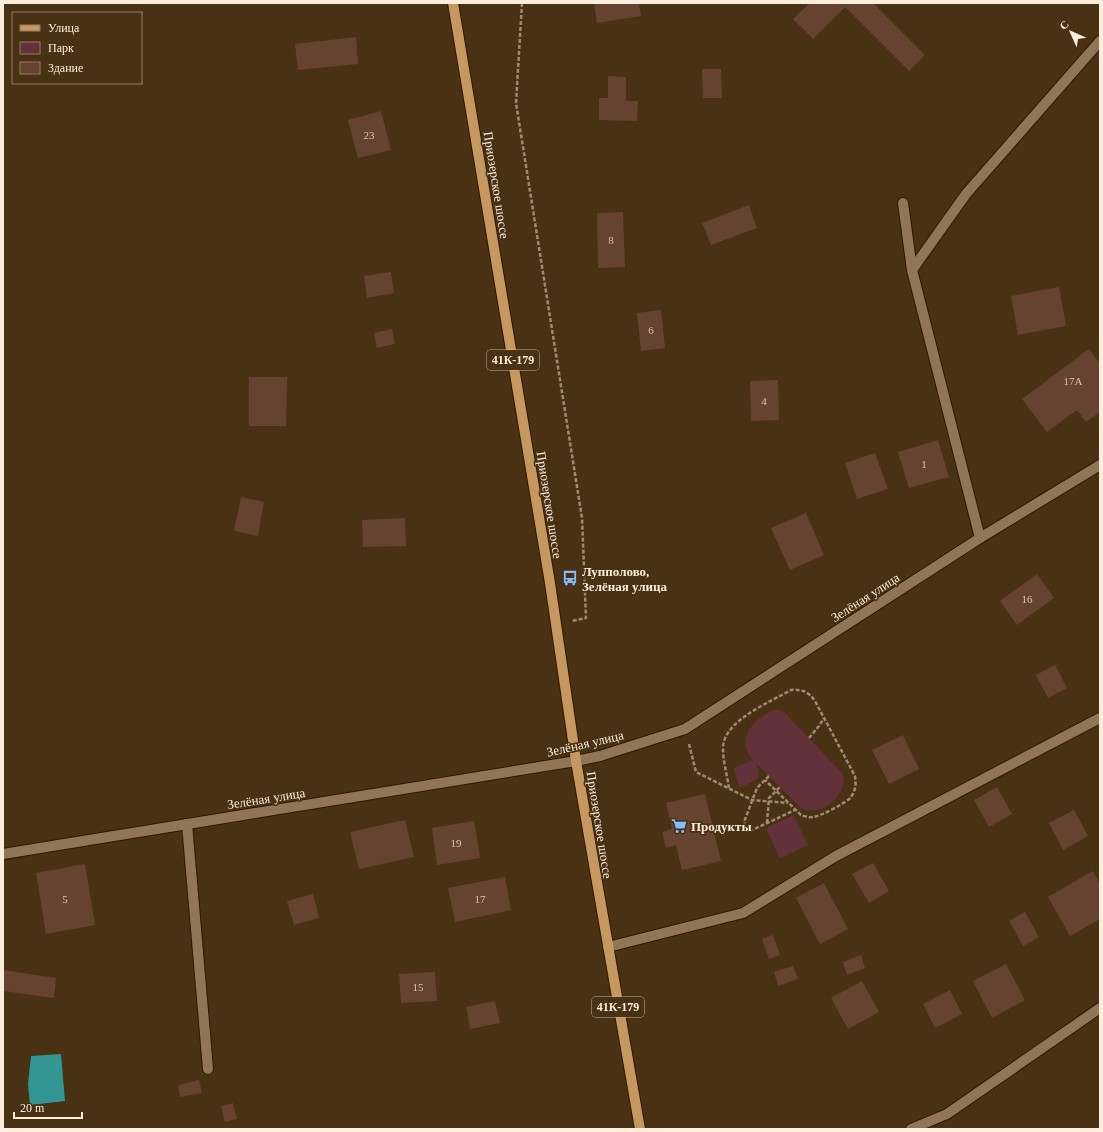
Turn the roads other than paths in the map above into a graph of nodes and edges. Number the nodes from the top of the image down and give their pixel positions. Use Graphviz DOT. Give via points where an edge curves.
graph roads {
  1 [pos="453,3"];
  2 [pos="1100,41"];
  3 [pos="903,203"];
  4 [pos="912,270"];
  5 [pos="1100,465"];
  6 [pos="980,538"];
  7 [pos="1100,718"];
  8 [pos="576,761"];
  9 [pos="187,824"];
  10 [pos="3,854"];
  11 [pos="608,947"];
  12 [pos="1100,1008"];
  13 [pos="208,1069"];
  14 [pos="640,1129"];
  15 [pos="911,1129"];
  1 -- 8 [label="main road, Приозерское шоссе / 41К-179" via="550,583"];
  2 -- 4 [label="street" via="966,194"];
  3 -- 4 [label="street"];
  4 -- 6 [label="street"];
  5 -- 6 [label="street, Зелёная улица"];
  6 -- 8 [label="street, Зелёная улица" via="685,729"];
  7 -- 11 [label="street" via="836,856 742,913"];
  8 -- 9 [label="street, Зелёная улица"];
  8 -- 11 [label="main road, Приозерское шоссе / 41К-179"];
  9 -- 10 [label="street, Зелёная улица"];
  9 -- 13 [label="street"];
  11 -- 14 [label="main road, Приозерское шоссе / 41К-179"];
  12 -- 15 [label="street" via="947,1114"];
}
